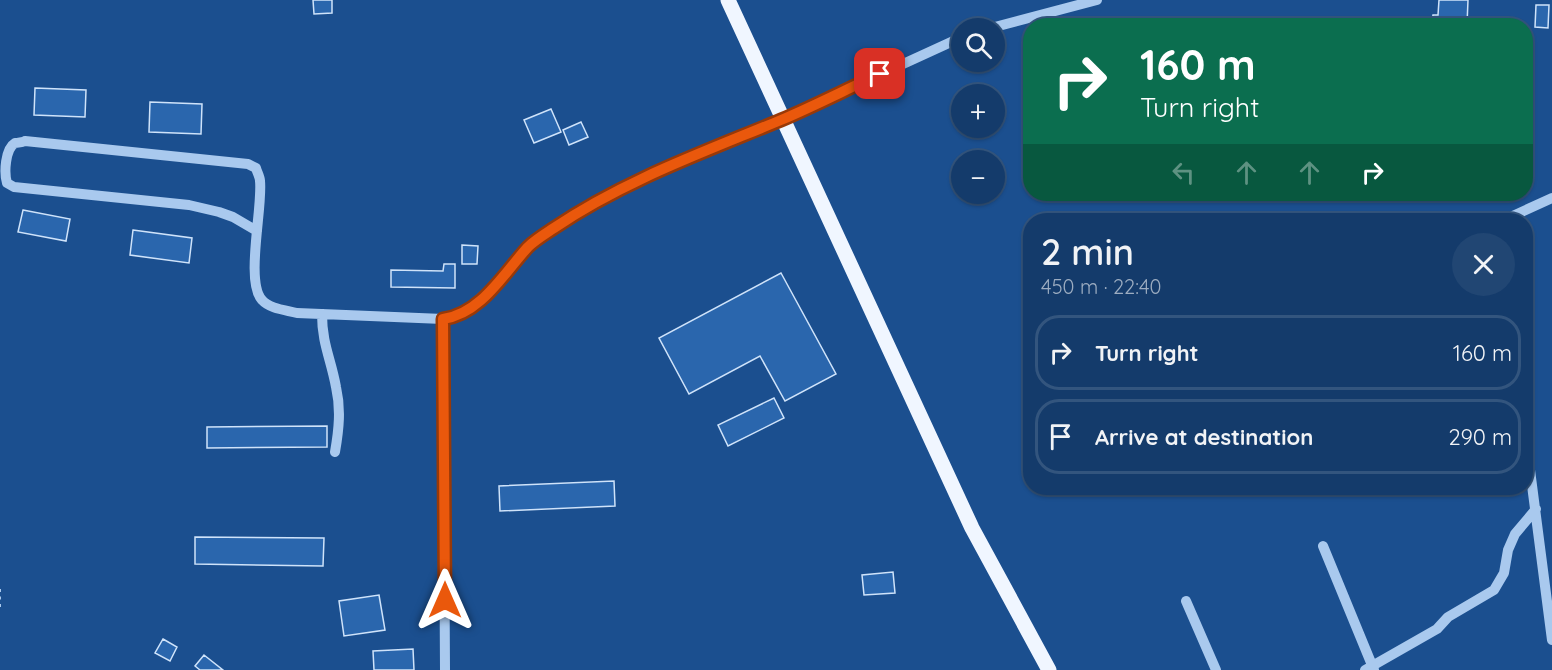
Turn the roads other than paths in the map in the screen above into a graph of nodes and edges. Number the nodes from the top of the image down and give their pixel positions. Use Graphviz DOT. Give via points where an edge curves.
graph roads {
  1 [pos="728,0"];
  2 [pos="1097,0"];
  3 [pos="1030,18"];
  4 [pos="1023,20"];
  5 [pos="1005,25"];
  6 [pos="951,42"];
  7 [pos="783,119"];
  8 [pos="1552,198"];
  9 [pos="1519,213"];
  10 [pos="257,231"];
  11 [pos="322,314"];
  12 [pos="443,319"];
  13 [pos="335,452"];
  14 [pos="1533,488"];
  15 [pos="1536,509"];
  16 [pos="1323,546"];
  17 [pos="1186,601"];
  18 [pos="1552,640"];
  19 [pos="1370,669"];
  20 [pos="445,670"];
  21 [pos="1049,670"];
  22 [pos="1216,670"];
  1 -- 7 [label="main road"];
  2 -- 3 [label="street"];
  4 -- 5 [label="street"];
  6 -- 7 [label="street"];
  7 -- 12 [label="street" via="587,206 530,246 468,310"];
  7 -- 21 [label="main road" via="972,528"];
  8 -- 9 [label="street"];
  10 -- 10 [label="street" via="260,180 256,168 248,164 25,141 9,149 5,175 7,183 14,187 189,205 219,212"];
  10 -- 11 [label="street" via="254,282 261,300 285,310"];
  11 -- 12 [label="street"];
  11 -- 13 [label="street" via="325,348 340,409"];
  12 -- 20 [label="street"];
  14 -- 15 [label="street"];
  15 -- 18 [label="street"];
  15 -- 19 [label="street" via="1515,534 1504,573 1494,590"];
  16 -- 19 [label="street"];
  17 -- 22 [label="street"];
}
